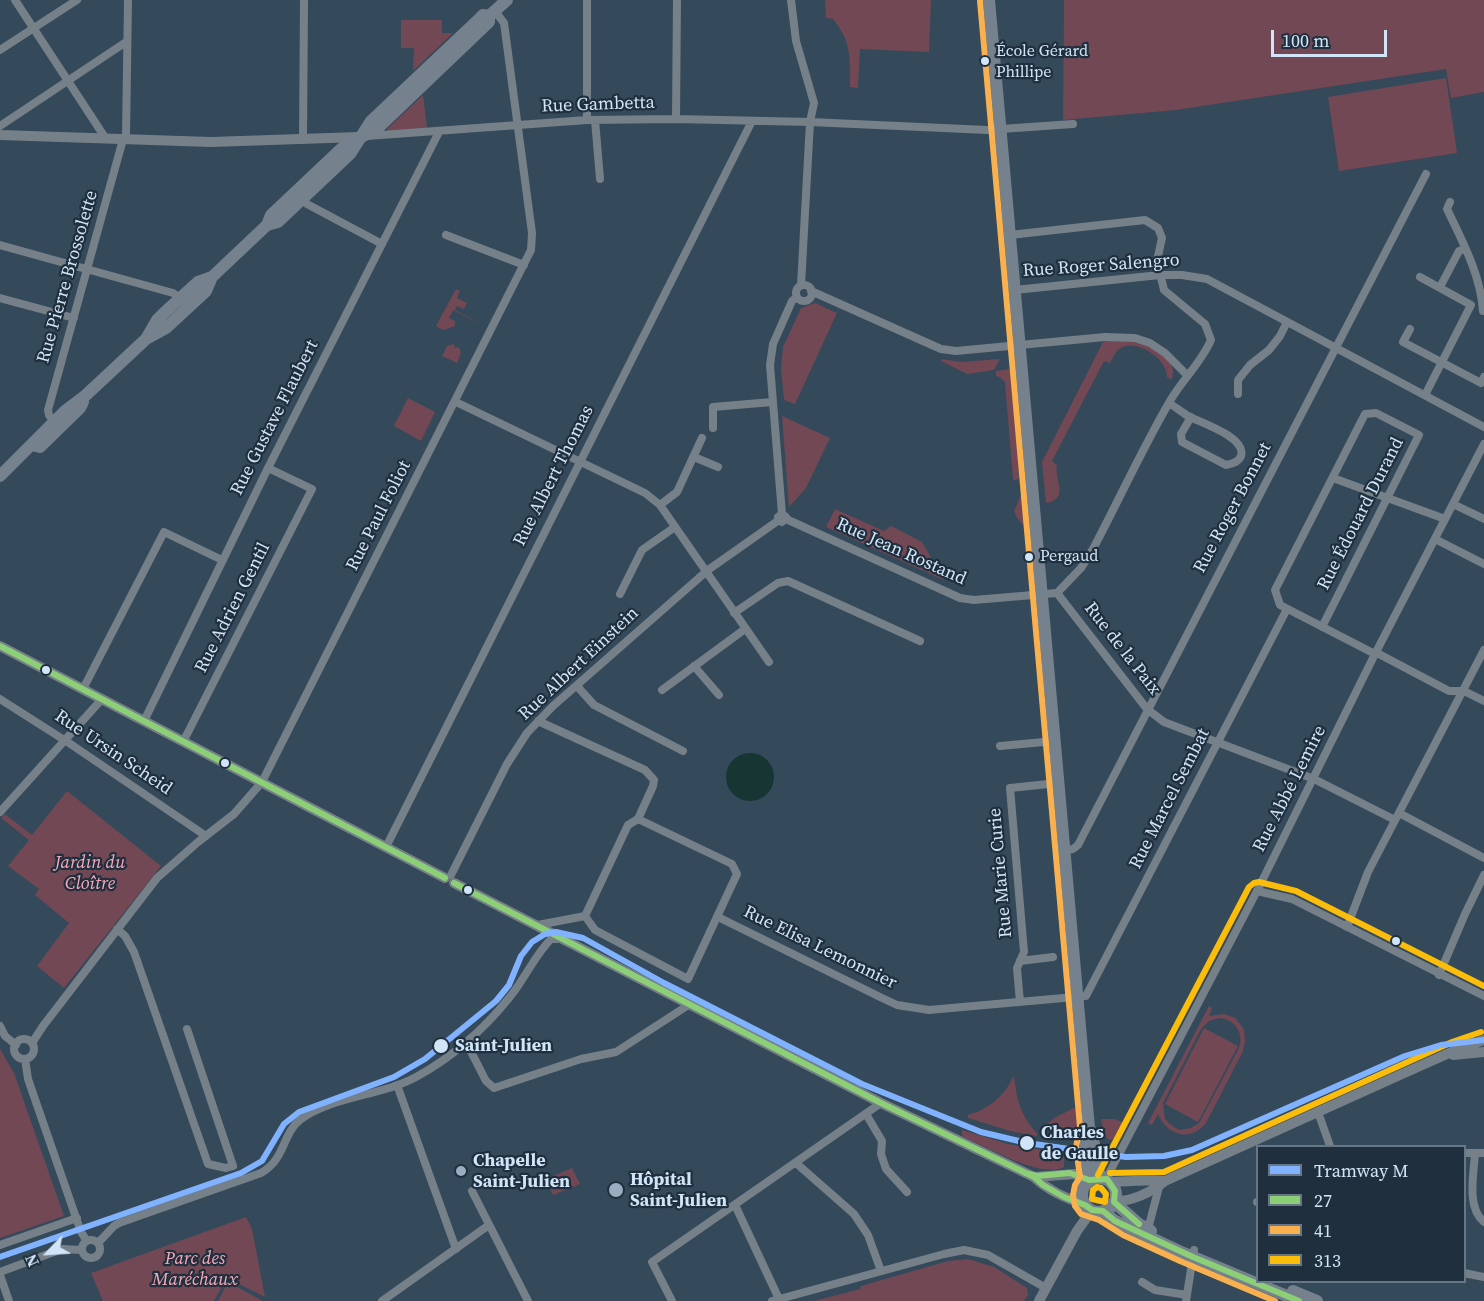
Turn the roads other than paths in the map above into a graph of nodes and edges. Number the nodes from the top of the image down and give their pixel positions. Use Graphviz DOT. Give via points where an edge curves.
graph roads {
  1 [pos="15,0"];
  2 [pos="77,0"];
  3 [pos="128,0"];
  4 [pos="304,0"];
  5 [pos="506,0"];
  6 [pos="587,0"];
  7 [pos="677,0"];
  8 [pos="791,0"];
  9 [pos="989,0"];
  10 [pos="492,13"];
  11 [pos="34,28"];
  12 [pos="126,42"];
  13 [pos="0,50"];
  14 [pos="68,80"];
  15 [pos="676,119"];
  16 [pos="591,120"];
  17 [pos="752,121"];
  18 [pos="810,122"];
  19 [pos="1073,124"];
  20 [pos="0,126"];
  21 [pos="519,126"];
  22 [pos="1000,129"];
  23 [pos="439,132"];
  24 [pos="0,135"];
  25 [pos="361,137"];
  26 [pos="106,139"];
  27 [pos="124,139"];
  28 [pos="303,140"];
  29 [pos="1426,174"];
  30 [pos="600,179"];
  31 [pos="303,198"];
  32 [pos="1450,202"];
  33 [pos="267,225"];
  34 [pos="446,235"];
  35 [pos="1010,235"];
  36 [pos="382,244"];
  37 [pos="0,245"];
  38 [pos="1465,249"];
  39 [pos="524,265"];
  40 [pos="88,269"];
  41 [pos="1160,275"];
  42 [pos="212,277"];
  43 [pos="1420,277"];
  44 [pos="801,285"];
  45 [pos="1440,287"];
  46 [pos="1015,290"];
  47 [pos="811,291"];
  48 [pos="797,297"];
  49 [pos="0,298"];
  50 [pos="180,298"];
  51 [pos="1471,305"];
  52 [pos="1483,312"];
  53 [pos="74,318"];
  54 [pos="1287,322"];
  55 [pos="1410,328"];
  56 [pos="146,339"];
  57 [pos="1020,346"];
  58 [pos="1336,347"];
  59 [pos="1442,363"];
  60 [pos="1187,375"];
  61 [pos="1484,378"];
  62 [pos="1238,394"];
  63 [pos="86,395"];
  64 [pos="1425,395"];
  65 [pos="456,402"];
  66 [pos="772,402"];
  67 [pos="1169,403"];
  68 [pos="1191,417"];
  69 [pos="54,422"];
  70 [pos="1484,427"];
  71 [pos="713,428"];
  72 [pos="702,438"];
  73 [pos="1484,444"];
  74 [pos="32,445"];
  75 [pos="694,457"];
  76 [pos="580,462"];
  77 [pos="717,467"];
  78 [pos="268,468"];
  79 [pos="1,474"];
  80 [pos="1333,478"];
  81 [pos="1388,499"];
  82 [pos="1453,504"];
  83 [pos="660,505"];
  84 [pos="782,517"];
  85 [pos="1445,519"];
  86 [pos="1484,519"];
  87 [pos="675,527"];
  88 [pos="1435,539"];
  89 [pos="222,560"];
  90 [pos="1484,564"];
  91 [pos="705,572"];
  92 [pos="1057,593"];
  93 [pos="620,594"];
  94 [pos="1042,594"];
  95 [pos="1287,609"];
  96 [pos="734,613"];
  97 [pos="1322,627"];
  98 [pos="745,629"];
  99 [pos="920,641"];
  100 [pos="0,646"];
  101 [pos="1484,650"];
  102 [pos="1375,654"];
  103 [pos="769,662"];
  104 [pos="694,666"];
  105 [pos="577,686"];
  106 [pos="83,689"];
  107 [pos="662,690"];
  108 [pos="1464,691"];
  109 [pos="719,695"];
  110 [pos="0,699"];
  111 [pos="102,699"];
  112 [pos="1484,701"];
  113 [pos="1147,709"];
  114 [pos="144,721"];
  115 [pos="538,721"];
  116 [pos="66,741"];
  117 [pos="1054,741"];
  118 [pos="183,742"];
  119 [pos="1218,742"];
  120 [pos="1000,746"];
  121 [pos="682,751"];
  122 [pos="1314,779"];
  123 [pos="262,782"];
  124 [pos="1058,783"];
  125 [pos="0,812"];
  126 [pos="1397,816"];
  127 [pos="638,819"];
  128 [pos="206,836"];
  129 [pos="386,847"];
  130 [pos="1064,850"];
  131 [pos="1484,858"];
  132 [pos="1484,875"];
  133 [pos="450,878"];
  134 [pos="1257,891"];
  135 [pos="585,916"];
  136 [pos="718,916"];
  137 [pos="538,925"];
  138 [pos="1347,927"];
  139 [pos="117,929"];
  140 [pos="567,940"];
  141 [pos="1053,957"];
  142 [pos="1020,961"];
  143 [pos="1439,975"];
  144 [pos="1484,996"];
  145 [pos="1077,997"];
  146 [pos="1018,1003"];
  147 [pos="690,1004"];
  148 [pos="0,1026"];
  149 [pos="187,1029"];
  150 [pos="1484,1040"];
  151 [pos="466,1042"];
  152 [pos="32,1043"];
  153 [pos="16,1045"];
  154 [pos="1484,1052"];
  155 [pos="1447,1056"];
  156 [pos="24,1059"];
  157 [pos="397,1085"];
  158 [pos="881,1103"];
  159 [pos="1318,1112"];
  160 [pos="866,1114"];
  161 [pos="1330,1145"];
  162 [pos="1480,1153"];
  163 [pos="796,1163"];
  164 [pos="1034,1177"];
  165 [pos="1102,1180"];
  166 [pos="1162,1184"];
  167 [pos="472,1191"];
  168 [pos="907,1192"];
  169 [pos="1114,1201"];
  170 [pos="735,1205"];
  171 [pos="1093,1209"];
  172 [pos="77,1218"];
  173 [pos="1484,1222"];
  174 [pos="489,1225"];
  175 [pos="1148,1229"];
  176 [pos="87,1241"];
  177 [pos="98,1243"];
  178 [pos="0,1245"];
  179 [pos="456,1249"];
  180 [pos="82,1250"];
  181 [pos="1194,1254"];
  182 [pos="881,1270"];
  183 [pos="0,1273"];
  184 [pos="1466,1273"];
  185 [pos="1256,1276"];
  186 [pos="1484,1277"];
  187 [pos="1142,1282"];
  188 [pos="1256,1282"];
  189 [pos="1259,1283"];
  190 [pos="1275,1283"];
  191 [pos="1046,1288"];
  192 [pos="1186,1298"];
  193 [pos="775,1300"];
  194 [pos="9,1301"];
  195 [pos="382,1301"];
  196 [pos="528,1301"];
  197 [pos="672,1301"];
  198 [pos="1039,1301"];
  199 [pos="1299,1301"];
  200 [pos="1317,1301"];
  1 -- 11 [label="street"];
  2 -- 11 [label="street"];
  3 -- 12 [label="street, Rue Pierre Brossolette"];
  4 -- 28 [label="street"];
  5 -- 10 [label="main road"];
  6 -- 16 [label="street"];
  7 -- 15 [label="street"];
  8 -- 18 [label="street" via="796,41 814,103"];
  9 -- 22 [label="main road"];
  10 -- 21 [label="street, Rue Paul Foliot" via="504,23"];
  10 -- 25 [label="main road" via="489,22 442,68 378,128"];
  10 -- 25 [label="main road" via="483,15 371,121"];
  11 -- 13 [label="street"];
  11 -- 14 [label="street"];
  12 -- 14 [label="street"];
  12 -- 27 [label="street, Rue Pierre Brossolette"];
  14 -- 20 [label="street"];
  14 -- 26 [label="street"];
  15 -- 16 [label="street, Rue Gambetta"];
  15 -- 17 [label="street, Rue Gambetta"];
  16 -- 21 [label="street, Rue Gambetta"];
  16 -- 30 [label="street"];
  17 -- 18 [label="street, Rue Gambetta"];
  17 -- 76 [label="street, Rue Albert Thomas"];
  18 -- 22 [label="street, Rue Gambetta"];
  18 -- 44 [label="street"];
  19 -- 22 [label="street, Rue Gambetta"];
  21 -- 23 [label="street, Rue Gambetta"];
  21 -- 39 [label="street, Rue Paul Foliot" via="532,233 531,250"];
  22 -- 35 [label="main road"];
  23 -- 25 [label="street, Rue Gambetta"];
  23 -- 36 [label="street, Rue Gustave Flaubert"];
  24 -- 26 [label="street, Rue Gambetta"];
  25 -- 28 [label="street, Rue Gambetta"];
  25 -- 31 [label="main road" via="350,154"];
  25 -- 33 [label="main road" via="332,157 271,215"];
  26 -- 27 [label="street, Rue Gambetta"];
  27 -- 28 [label="street, Rue Gambetta"];
  27 -- 40 [label="street, Rue Pierre Brossolette"];
  29 -- 58 [label="street, Rue Roger Bonnet"];
  31 -- 33 [label="main road" via="278,222"];
  31 -- 36 [label="street" via="307,204"];
  32 -- 38 [label="street" via="1447,209"];
  33 -- 42 [label="main road"];
  34 -- 39 [label="street"];
  35 -- 41 [label="street" via="1145,220 1158,228 1162,238 1157,261"];
  35 -- 46 [label="main road"];
  36 -- 78 [label="street, Rue Gustave Flaubert"];
  37 -- 40 [label="street"];
  38 -- 45 [label="street" via="1459,251"];
  38 -- 52 [label="street" via="1479,286"];
  39 -- 65 [label="street, Rue Paul Foliot"];
  40 -- 50 [label="street"];
  40 -- 53 [label="street, Rue Pierre Brossolette"];
  41 -- 46 [label="street, Rue Roger Salengro"];
  41 -- 54 [label="street, Rue Roger Salengro" via="1207,279"];
  41 -- 60 [label="street" via="1164,290 1205,324 1210,333 1206,350"];
  42 -- 50 [label="main road" via="198,282"];
  42 -- 56 [label="main road" via="206,291 166,328"];
  43 -- 45 [label="street"];
  44 -- 47 [label="street" via="807,285"];
  44 -- 48 [label="street" via="796,290"];
  45 -- 51 [label="street"];
  46 -- 57 [label="main road"];
  47 -- 48 [label="street" via="807,300"];
  47 -- 57 [label="street" via="941,349"];
  48 -- 66 [label="street" via="773,344"];
  49 -- 53 [label="street"];
  50 -- 56 [label="main road" via="157,320"];
  51 -- 52 [label="street"];
  51 -- 59 [label="street"];
  53 -- 69 [label="street, Rue Pierre Brossolette" via="48,410"];
  54 -- 58 [label="street, Rue Roger Salengro"];
  54 -- 62 [label="street" via="1269,350 1238,380"];
  55 -- 59 [label="street" via="1403,342"];
  56 -- 63 [label="main road"];
  57 -- 60 [label="street" via="1105,337 1135,338 1165,352"];
  57 -- 94 [label="main road"];
  58 -- 64 [label="street, Rue Roger Salengro"];
  58 -- 113 [label="street, Rue Roger Bonnet"];
  59 -- 61 [label="street" via="1481,383"];
  59 -- 64 [label="street"];
  60 -- 67 [label="street"];
  63 -- 69 [label="main road"];
  63 -- 74 [label="main road" via="81,408 40,447"];
  64 -- 70 [label="street, Rue Roger Salengro"];
  65 -- 76 [label="street"];
  65 -- 123 [label="street, Rue Paul Foliot"];
  66 -- 71 [label="street" via="713,407"];
  66 -- 84 [label="street"];
  67 -- 68 [label="street"];
  67 -- 92 [label="street" via="1093,549"];
  68 -- 68 [label="street" via="1181,434 1182,442 1226,465 1238,460 1241,449 1230,436"];
  69 -- 74 [label="main road"];
  72 -- 75 [label="street"];
  73 -- 82 [label="street, Rue Abbé Lemire"];
  74 -- 79 [label="main road"];
  75 -- 77 [label="street"];
  75 -- 83 [label="street" via="677,492"];
  76 -- 83 [label="street" via="645,493"];
  76 -- 129 [label="street, Rue Albert Thomas"];
  78 -- 89 [label="street, Rue Gustave Flaubert"];
  78 -- 118 [label="street, Rue Adrien Gentil" via="312,489"];
  80 -- 81 [label="street"];
  80 -- 81 [label="street, Rue Édouard Durand" via="1365,414 1376,413 1419,435"];
  80 -- 95 [label="street" via="1275,590 1280,605"];
  81 -- 85 [label="street"];
  81 -- 97 [label="street, Rue Édouard Durand"];
  82 -- 85 [label="street, Rue Abbé Lemire"];
  82 -- 86 [label="street"];
  83 -- 87 [label="street"];
  84 -- 91 [label="street, Rue Albert Einstein"];
  84 -- 94 [label="street, Rue Jean Rostand" via="960,598"];
  85 -- 88 [label="street, Rue Abbé Lemire"];
  87 -- 91 [label="street"];
  87 -- 93 [label="street" via="642,550"];
  88 -- 90 [label="street"];
  88 -- 102 [label="street, Rue Abbé Lemire"];
  89 -- 106 [label="street" via="164,532"];
  89 -- 114 [label="street, Rue Gustave Flaubert"];
  91 -- 96 [label="street"];
  91 -- 105 [label="street, Rue Albert Einstein"];
  92 -- 94 [label="street"];
  92 -- 113 [label="street, Rue de la Paix"];
  94 -- 117 [label="main road"];
  95 -- 97 [label="street"];
  95 -- 119 [label="street, Rue Marcel Sembat"];
  96 -- 98 [label="street"];
  96 -- 99 [label="street" via="778,583 788,581"];
  97 -- 102 [label="street"];
  98 -- 103 [label="street"];
  98 -- 104 [label="street"];
  100 -- 106 [label="street"];
  101 -- 108 [label="street"];
  102 -- 108 [label="street" via="1449,691"];
  102 -- 122 [label="street, Rue Abbé Lemire"];
  104 -- 107 [label="street"];
  104 -- 109 [label="street"];
  105 -- 115 [label="street, Rue Albert Einstein"];
  105 -- 121 [label="street" via="594,705"];
  106 -- 111 [label="street"];
  108 -- 112 [label="street"];
  108 -- 126 [label="street"];
  110 -- 116 [label="street, Rue Ursin Scheid"];
  111 -- 114 [label="street"];
  111 -- 116 [label="street"];
  113 -- 119 [label="street, Rue de la Paix" via="1164,722"];
  113 -- 130 [label="street, Rue Roger Bonnet" via="1078,845"];
  114 -- 118 [label="street"];
  115 -- 127 [label="street" via="650,774 653,786"];
  115 -- 133 [label="street, Rue Albert Einstein" via="516,747"];
  116 -- 125 [label="street"];
  116 -- 128 [label="street, Rue Ursin Scheid"];
  117 -- 120 [label="street"];
  117 -- 124 [label="main road"];
  118 -- 123 [label="street"];
  119 -- 122 [label="street, Rue de la Paix"];
  119 -- 145 [label="street, Rue Marcel Sembat" via="1088,995"];
  122 -- 126 [label="street, Rue de la Paix"];
  122 -- 134 [label="street, Rue Abbé Lemire"];
  123 -- 128 [label="street, Rue Paul Foliot" via="234,814"];
  123 -- 129 [label="street"];
  124 -- 130 [label="main road"];
  124 -- 142 [label="street, Rue Marie Curie" via="1010,788 1024,952"];
  126 -- 131 [label="street, Rue de la Paix"];
  126 -- 138 [label="street" via="1368,872"];
  127 -- 135 [label="street" via="628,825"];
  127 -- 136 [label="street" via="732,864 737,874"];
  128 -- 139 [label="street, Rue Paul Foliot" via="157,878"];
  129 -- 133 [label="street"];
  130 -- 145 [label="main road"];
  132 -- 143 [label="street"];
  133 -- 137 [label="street"];
  134 -- 138 [label="street" via="1292,899"];
  134 -- 165 [label="street, Rue Abbé Lemire"];
  135 -- 136 [label="street" via="595,930 688,979"];
  135 -- 137 [label="street"];
  136 -- 146 [label="street, Rue Elisa Lemonnier" via="897,1005 939,1010"];
  137 -- 140 [label="street"];
  138 -- 143 [label="street"];
  139 -- 149 [label="street" via="134,952 208,1164 233,1166"];
  139 -- 152 [label="street, Rue Paul Foliot"];
  140 -- 147 [label="street"];
  140 -- 151 [label="street" via="551,939 542,948 510,997"];
  141 -- 142 [label="street"];
  142 -- 146 [label="street, Rue Marie Curie"];
  143 -- 144 [label="street"];
  145 -- 146 [label="street, Rue Elisa Lemonnier"];
  145 -- 165 [label="main road" via="1089,1128 1085,1151"];
  147 -- 151 [label="street" via="616,1052 581,1059 494,1088 486,1081"];
  147 -- 158 [label="street"];
  148 -- 153 [label="street"];
  150 -- 155 [label="street"];
  151 -- 157 [label="street" via="419,1075"];
  152 -- 153 [label="street" via="23,1040"];
  152 -- 156 [label="street" via="33,1055"];
  153 -- 156 [label="street" via="16,1055"];
  154 -- 155 [label="street"];
  155 -- 159 [label="street"];
  156 -- 172 [label="street"];
  157 -- 177 [label="street" via="302,1119 291,1130 271,1168 119,1223"];
  157 -- 179 [label="street"];
  158 -- 160 [label="street"];
  158 -- 164 [label="street"];
  159 -- 161 [label="street"];
  159 -- 166 [label="street"];
  160 -- 163 [label="street"];
  160 -- 168 [label="street" via="882,1141 886,1169"];
  162 -- 173 [label="street" via="1472,1193"];
  163 -- 170 [label="street"];
  163 -- 182 [label="street" via="854,1214 868,1235"];
  164 -- 165 [label="street" via="1076,1174"];
  164 -- 171 [label="street" via="1064,1197"];
  165 -- 166 [label="street" via="1160,1179"];
  165 -- 169 [label="main road" via="1115,1191"];
  165 -- 171 [label="main road" via="1082,1191"];
  166 -- 169 [label="street" via="1125,1201"];
  166 -- 175 [label="street"];
  167 -- 174 [label="street"];
  169 -- 171 [label="main road" via="1110,1208"];
  169 -- 175 [label="main road"];
  170 -- 193 [label="street"];
  170 -- 197 [label="street" via="652,1262"];
  171 -- 181 [label="main road"];
  171 -- 191 [label="street"];
  172 -- 176 [label="street"];
  172 -- 178 [label="street"];
  174 -- 179 [label="street"];
  174 -- 196 [label="street"];
  175 -- 181 [label="main road"];
  176 -- 177 [label="street"];
  176 -- 180 [label="street"];
  177 -- 180 [label="street" via="101,1251 95,1258 87,1258"];
  179 -- 195 [label="street"];
  180 -- 183 [label="street" via="62,1249"];
  181 -- 185 [label="main road"];
  181 -- 188 [label="main road"];
  181 -- 192 [label="street"];
  182 -- 191 [label="street" via="964,1250 976,1251"];
  182 -- 193 [label="street"];
  183 -- 194 [label="street"];
  184 -- 186 [label="street"];
  187 -- 192 [label="street" via="1155,1290"];
  189 -- 199 [label="main road"];
  190 -- 200 [label="main road"];
  191 -- 198 [label="street"];
}
